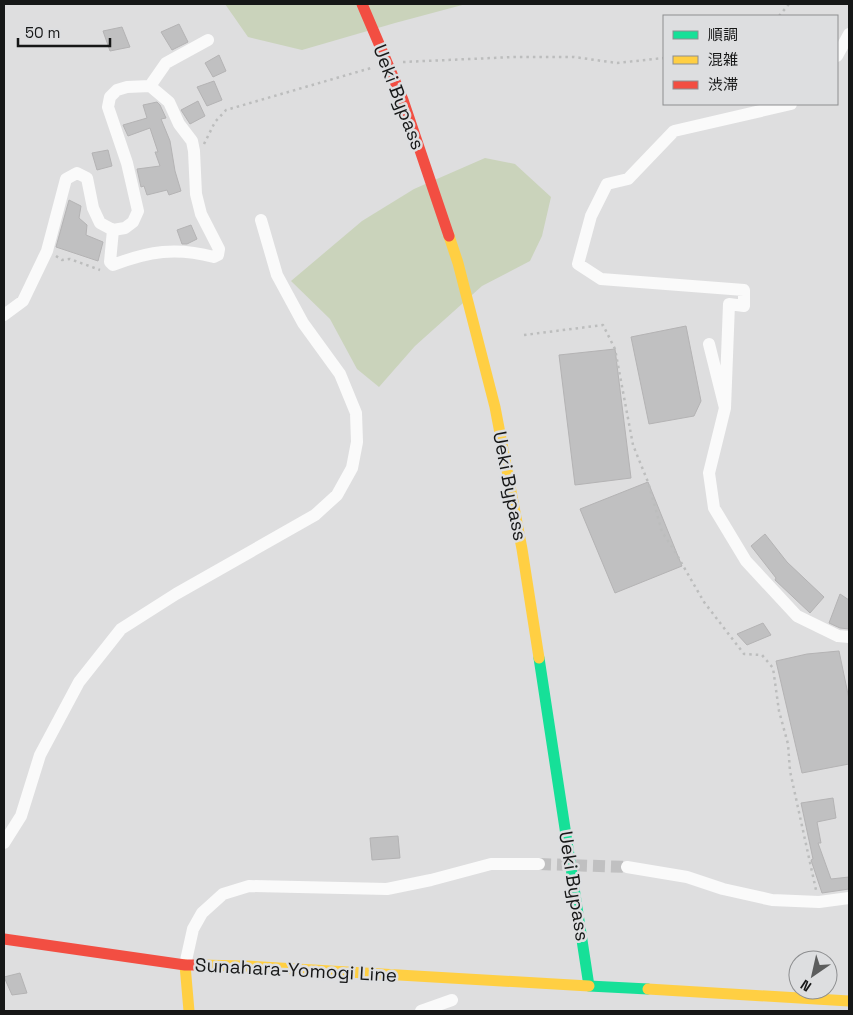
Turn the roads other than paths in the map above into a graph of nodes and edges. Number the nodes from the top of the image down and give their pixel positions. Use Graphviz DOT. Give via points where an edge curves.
graph roads {
  1 [pos="362,4"];
  2 [pos="849,34"];
  3 [pos="208,40"];
  4 [pos="838,54"];
  5 [pos="150,86"];
  6 [pos="787,105"];
  7 [pos="261,220"];
  8 [pos="113,230"];
  9 [pos="4,315"];
  10 [pos="709,344"];
  11 [pos="725,408"];
  12 [pos="849,637"];
  13 [pos="4,843"];
  14 [pos="539,864"];
  15 [pos="627,866"];
  16 [pos="849,898"];
  17 [pos="4,940"];
  18 [pos="185,965"];
  19 [pos="589,986"];
  20 [pos="452,1000"];
  21 [pos="849,1001"];
  22 [pos="189,1011"];
  23 [pos="421,1011"];
  1 -- 19 [label="main road, Ueki Bypass" via="403,100 458,263 494,407 522,549"];
  2 -- 4 [label="street"];
  3 -- 5 [label="street" via="166,63"];
  5 -- 8 [label="street" via="116,90 110,97 108,107 127,163 138,211 133,222 125,228"];
  5 -- 8 [label="street" via="169,102 179,124 192,141 196,194 201,214 219,249 218,255 174,250 135,256 114,264 110,262"];
  6 -- 11 [label="street" via="674,132 628,179 607,184 591,216 578,264 601,279 744,290 744,306 729,304"];
  7 -- 13 [label="street" via="277,275 303,323 340,374 356,413 357,442 352,468 337,495 316,515 121,629 79,682 40,755 21,816"];
  8 -- 9 [label="street" via="100,223 93,208 87,178 77,173 66,179 47,252 23,301"];
  10 -- 11 [label="street"];
  11 -- 12 [label="street" via="710,472 714,508 746,561 797,616 838,636"];
  14 -- 18 [label="street" via="491,864 387,888 249,886 223,894 202,913 193,930"];
  15 -- 16 [label="street" via="687,877 772,900 818,902"];
  17 -- 18 [label="main road, Sunahara-Yomogi Line"];
  18 -- 19 [label="main road, Sunahara-Yomogi Line"];
  18 -- 22 [label="main road"];
  19 -- 21 [label="main road, Sunahara-Yomogi Line"];
  20 -- 23 [label="street"];
}
